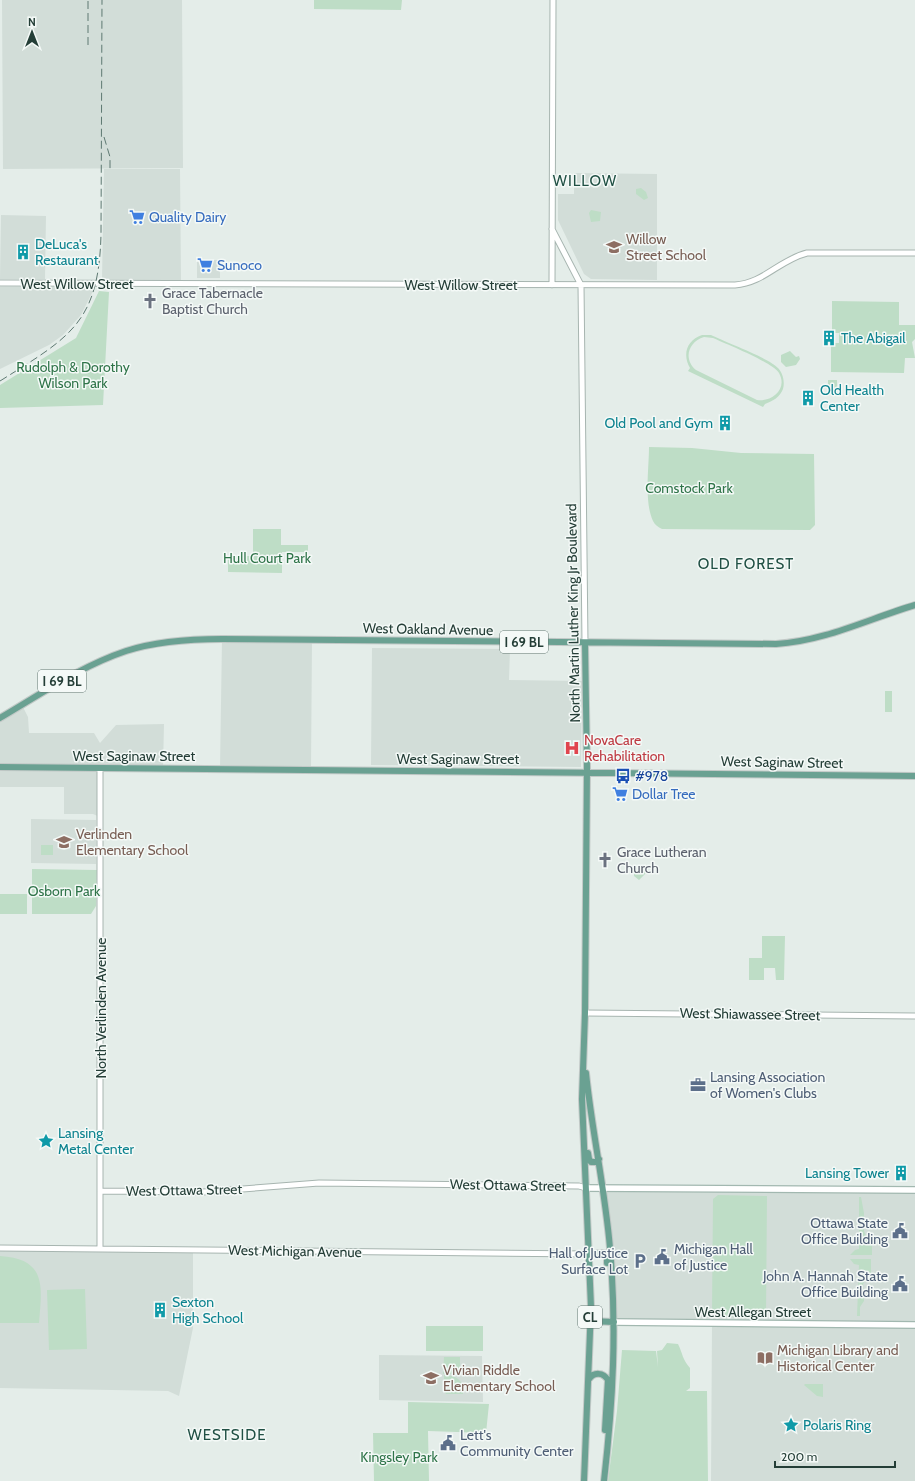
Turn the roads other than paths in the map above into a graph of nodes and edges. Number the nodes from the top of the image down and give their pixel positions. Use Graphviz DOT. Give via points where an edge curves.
graph roads {
  1 [pos="552,0"];
  2 [pos="552,229"];
  3 [pos="915,253"];
  4 [pos="0,283"];
  5 [pos="552,285"];
  6 [pos="582,285"];
  7 [pos="915,605"];
  8 [pos="585,643"];
  9 [pos="0,718"];
  10 [pos="0,767"];
  11 [pos="100,768"];
  12 [pos="587,773"];
  13 [pos="915,776"];
  14 [pos="585,1013"];
  15 [pos="915,1016"];
  16 [pos="584,1052"];
  17 [pos="584,1124"];
  18 [pos="599,1159"];
  19 [pos="586,1188"];
  20 [pos="604,1188"];
  21 [pos="915,1190"];
  22 [pos="100,1191"];
  23 [pos="0,1248"];
  24 [pos="100,1249"];
  25 [pos="589,1254"];
  26 [pos="613,1307"];
  27 [pos="590,1322"];
  28 [pos="614,1322"];
  29 [pos="915,1325"];
  30 [pos="589,1379"];
  31 [pos="608,1449"];
  32 [pos="584,1481"];
  33 [pos="604,1481"];
  1 -- 2 [label="street, North Martin Luther King Jr Boulevard"];
  2 -- 5 [label="street, North Martin Luther King Jr Boulevard"];
  2 -- 6 [label="street, North Martin Luther King Jr Boulevard"];
  3 -- 6 [label="street, West Willow Street" via="807,254 790,260 753,282 744,284"];
  4 -- 5 [label="street, West Willow Street"];
  5 -- 6 [label="street, West Willow Street"];
  6 -- 8 [label="street, North Martin Luther King Jr Boulevard"];
  7 -- 8 [label="main road, West Oakland Avenue / I 69 BL" via="834,634 793,643"];
  8 -- 9 [label="main road, West Oakland Avenue / I 69 BL" via="222,639 173,641 128,651 97,663"];
  8 -- 12 [label="main road, North Martin Luther King Jr Boulevard"];
  10 -- 11 [label="main road, West Saginaw Street"];
  11 -- 12 [label="main road, West Saginaw Street"];
  11 -- 22 [label="street, North Verlinden Avenue"];
  12 -- 13 [label="main road, West Saginaw Street"];
  12 -- 14 [label="main road, North Martin Luther King Jr Boulevard"];
  14 -- 15 [label="street, West Shiawassee Street"];
  14 -- 16 [label="main road, North Martin Luther King Jr Boulevard"];
  16 -- 17 [label="main road"];
  16 -- 18 [label="main road"];
  17 -- 18 [label="main road" via="587,1131 589,1161"];
  17 -- 19 [label="main road"];
  18 -- 20 [label="main road"];
  19 -- 20 [label="main road, West Ottawa Street"];
  19 -- 22 [label="street, West Ottawa Street" via="319,1183 203,1192"];
  19 -- 25 [label="main road, CL"];
  20 -- 21 [label="main road, West Ottawa Street"];
  20 -- 26 [label="main road, CL"];
  22 -- 24 [label="street, North Verlinden Avenue"];
  23 -- 24 [label="street, West Michigan Avenue"];
  24 -- 25 [label="street, West Michigan Avenue"];
  25 -- 26 [label="main road" via="601,1252 607,1256 609,1292"];
  25 -- 27 [label="main road, CL"];
  26 -- 28 [label="main road, CL"];
  27 -- 28 [label="main road, West Allegan Street / CL"];
  27 -- 30 [label="main road, CL"];
  28 -- 29 [label="main road, West Allegan Street"];
  28 -- 31 [label="main road" via="615,1362"];
  30 -- 31 [label="main road" via="598,1374 608,1380 605,1431"];
  30 -- 32 [label="main road, CL"];
  31 -- 33 [label="main road"];
}
